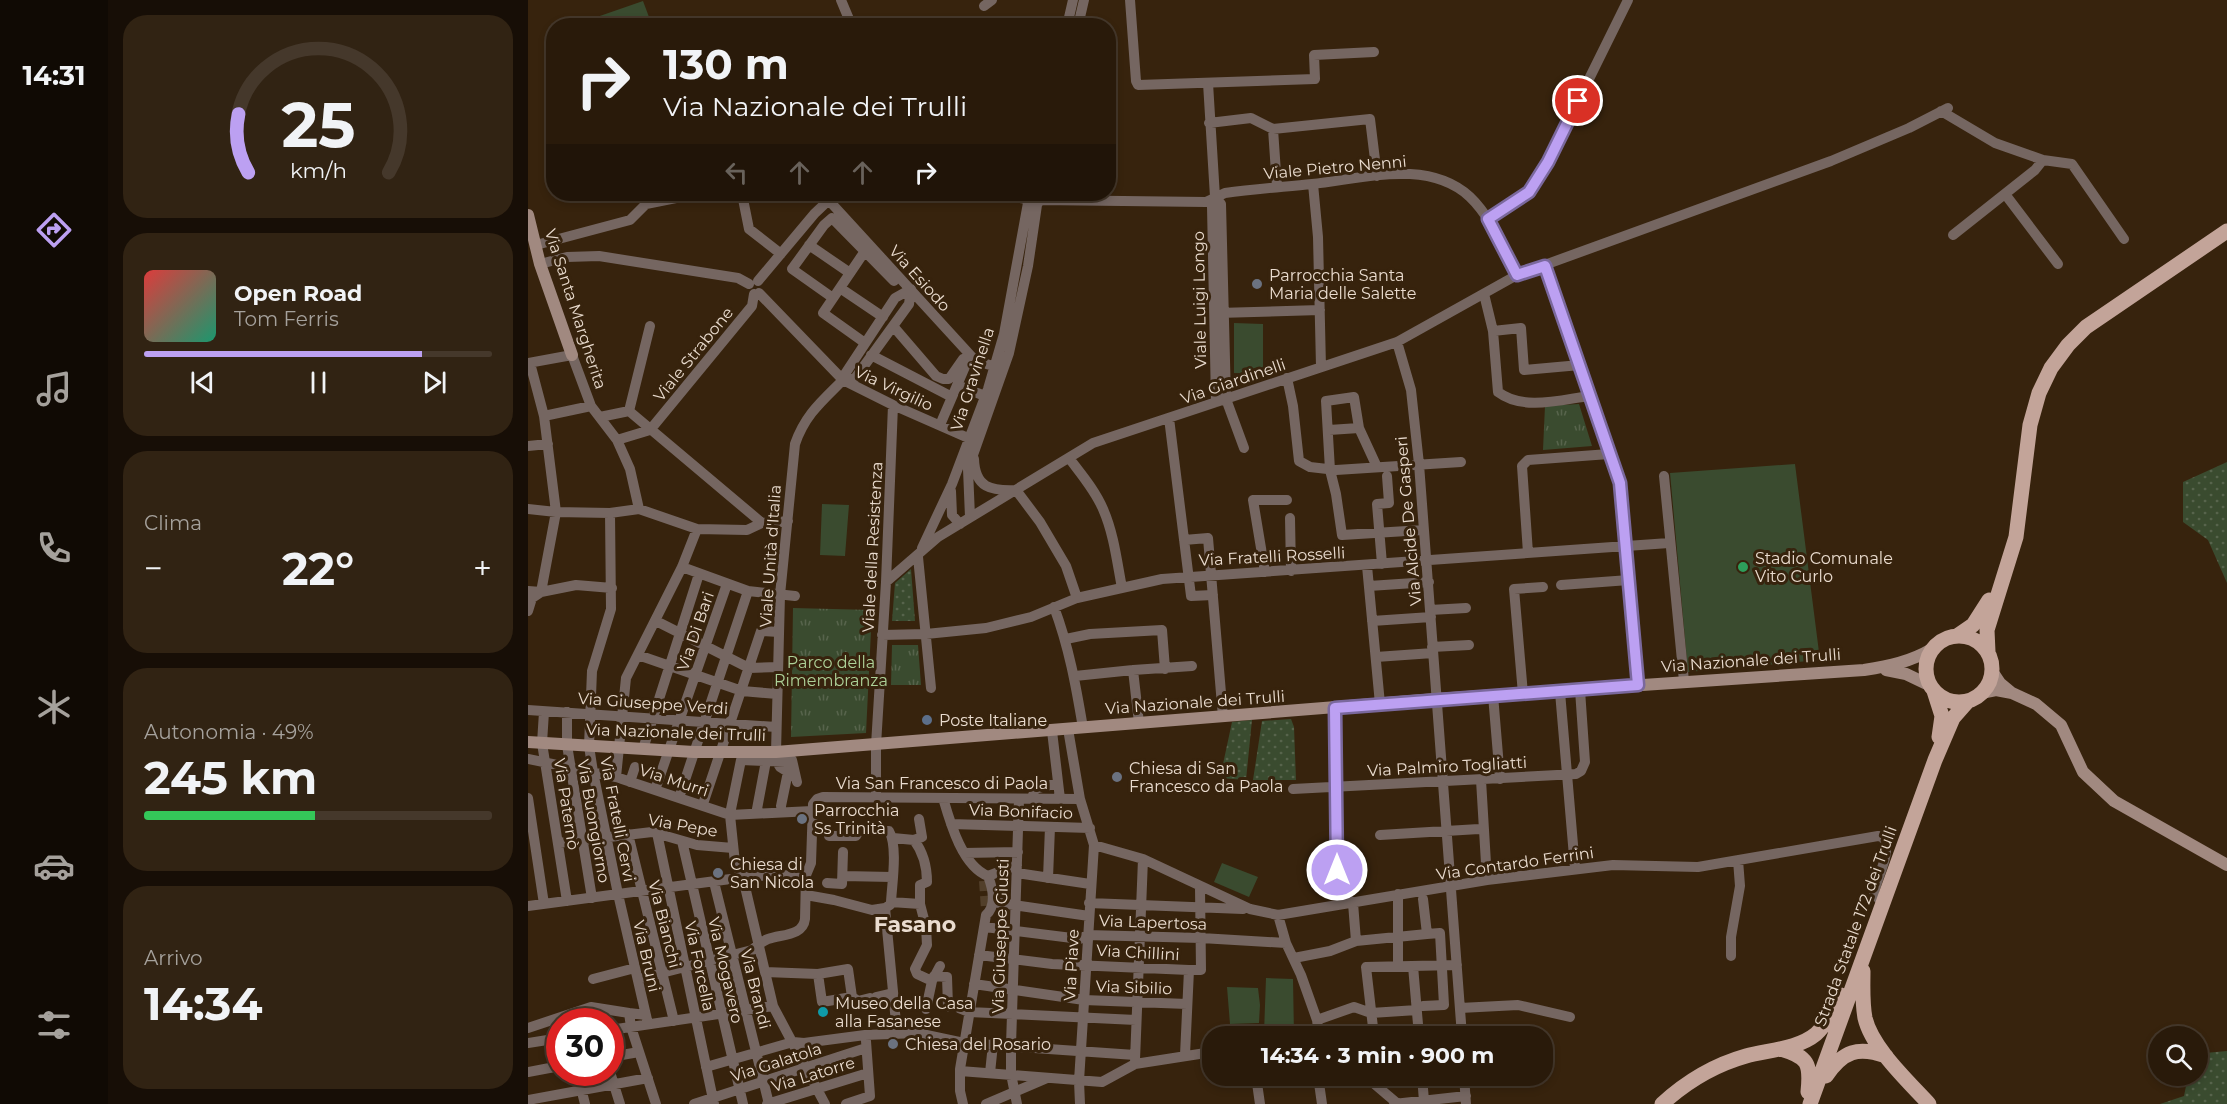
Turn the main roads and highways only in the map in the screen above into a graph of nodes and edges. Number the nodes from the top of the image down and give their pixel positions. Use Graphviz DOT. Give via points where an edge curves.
graph roads {
  1 [pos="2227,231"];
  2 [pos="2006,569"];
  3 [pos="1957,636"];
  4 [pos="1988,652"];
  5 [pos="1932,688"];
  6 [pos="1975,697"];
  7 [pos="1935,760"];
  8 [pos="1863,956"];
  9 [pos="1781,1049"];
  10 [pos="1886,1056"];
  11 [pos="1810,1100"];
  12 [pos="1662,1104"];
  13 [pos="1929,1104"];
  1 -- 2 [label="main road" via="2086,327 2051,368 2030,425 2016,537"];
  2 -- 3 [label="main road" via="1979,618"];
  2 -- 4 [label="main road" via="1987,630"];
  3 -- 4 [label="main road" via="1971,638"];
  3 -- 5 [label="main road, Strada Statale 172 dei Trulli" via="1942,640 1932,649 1926,663"];
  4 -- 6 [label="main road, Strada Statale 172 dei Trulli" via="1990,681"];
  5 -- 6 [label="main road" via="1946,699 1961,702"];
  5 -- 7 [label="main road, Strada Statale 172 dei Trulli" via="1942,716"];
  6 -- 7 [label="main road, Strada Statale 172 dei Trulli" via="1953,718"];
  7 -- 8 [label="main road, Strada Statale 172 dei Trulli"];
  8 -- 9 [label="main road" via="1816,1034"];
  8 -- 10 [label="main road" via="1866,1020"];
  8 -- 11 [label="main road, Strada Statale 172 dei Trulli"];
  9 -- 11 [label="main road" via="1796,1053 1808,1064"];
  9 -- 12 [label="main road" via="1708,1070"];
  10 -- 11 [label="main road" via="1869,1050 1850,1053 1835,1062"];
  10 -- 13 [label="main road"];
}
